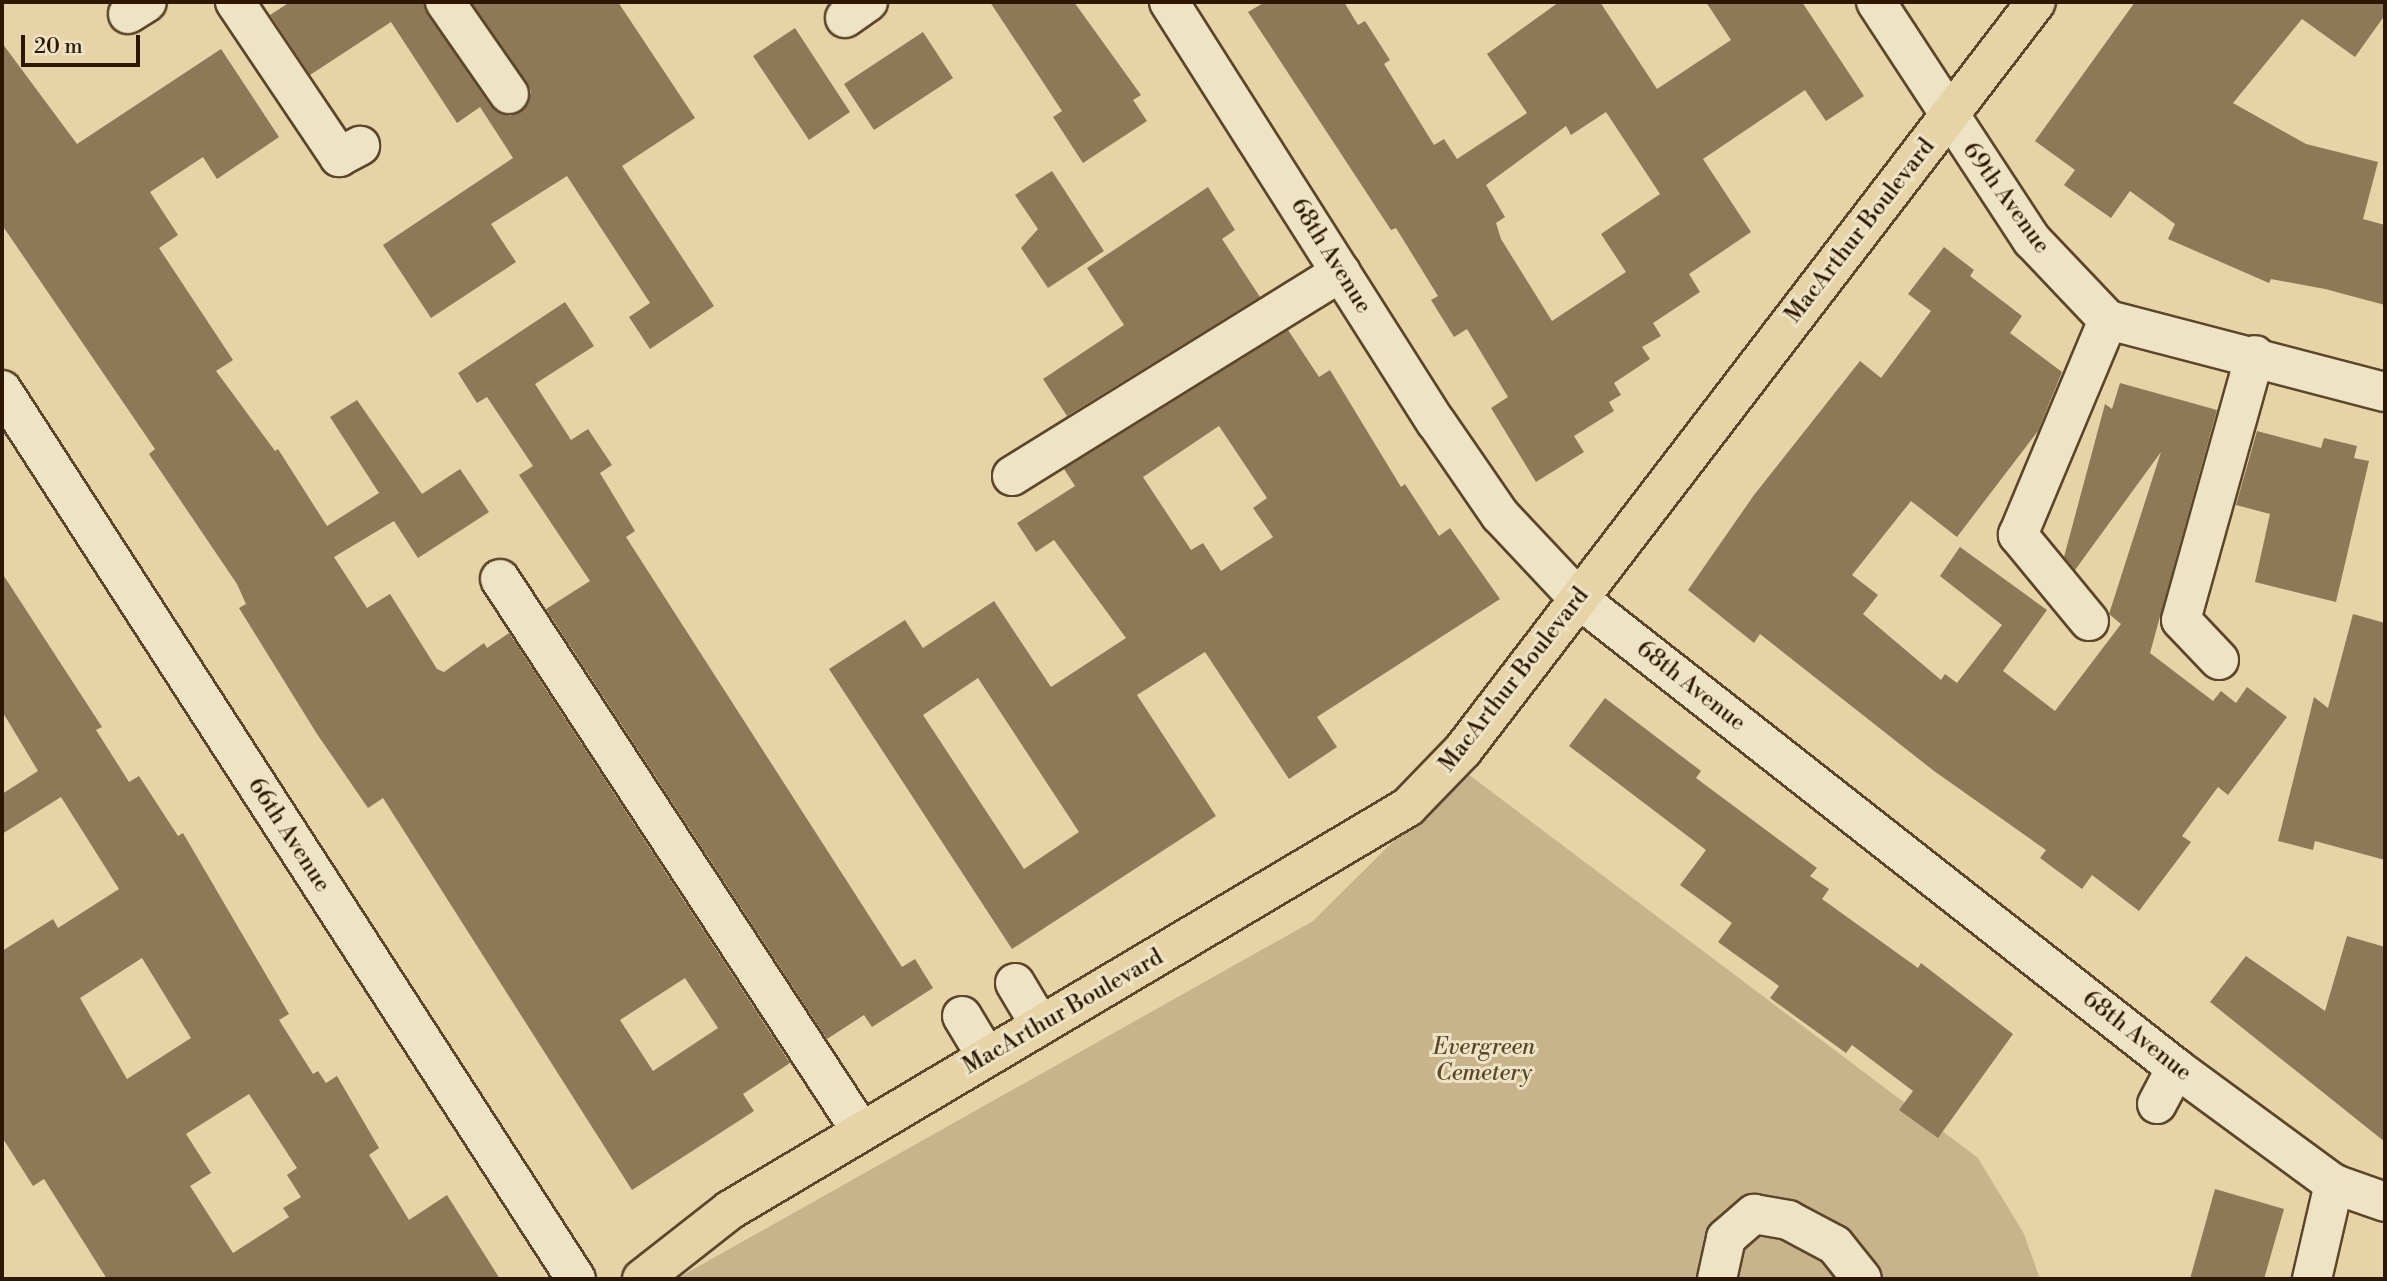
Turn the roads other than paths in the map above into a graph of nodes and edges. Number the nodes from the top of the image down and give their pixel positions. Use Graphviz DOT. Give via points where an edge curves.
graph roads {
  1 [pos="235,2"];
  2 [pos="445,2"];
  3 [pos="1170,2"];
  4 [pos="1876,2"];
  5 [pos="2036,2"];
  6 [pos="509,93"];
  7 [pos="1949,116"];
  8 [pos="360,146"];
  9 [pos="1341,272"];
  10 [pos="2108,320"];
  11 [pos="2255,355"];
  12 [pos="2,390"];
  13 [pos="2385,392"];
  14 [pos="1012,476"];
  15 [pos="500,579"];
  16 [pos="1579,599"];
  17 [pos="2089,621"];
  18 [pos="2219,660"];
  19 [pos="1015,984"];
  20 [pos="962,1016"];
  21 [pos="1040,1025"];
  22 [pos="986,1056"];
  23 [pos="2176,1068"];
  24 [pos="2157,1104"];
  25 [pos="861,1131"];
  26 [pos="2334,1184"];
  27 [pos="2385,1202"];
  28 [pos="576,1279"];
  29 [pos="642,1279"];
  30 [pos="1717,1279"];
  31 [pos="1863,1279"];
  32 [pos="2312,1279"];
  1 -- 8 [label="street" via="339,158"];
  2 -- 6 [label="street"];
  3 -- 9 [label="street, 68th Avenue"];
  4 -- 7 [label="street, 69th Avenue"];
  5 -- 7 [label="main road, MacArthur Boulevard"];
  7 -- 10 [label="street, 69th Avenue" via="2032,240"];
  7 -- 16 [label="main road, MacArthur Boulevard"];
  9 -- 14 [label="street"];
  9 -- 16 [label="street, 68th Avenue" via="1500,515"];
  10 -- 11 [label="street"];
  10 -- 17 [label="street" via="2018,535"];
  11 -- 13 [label="street"];
  11 -- 18 [label="street" via="2180,620"];
  12 -- 28 [label="street, 66th Avenue"];
  15 -- 25 [label="street"];
  16 -- 21 [label="main road, MacArthur Boulevard" via="1463,750 1408,807"];
  16 -- 23 [label="street, 68th Avenue"];
  19 -- 21 [label="street"];
  20 -- 22 [label="street"];
  21 -- 22 [label="main road, MacArthur Boulevard"];
  22 -- 25 [label="main road, MacArthur Boulevard"];
  23 -- 24 [label="street"];
  23 -- 26 [label="street, 68th Avenue"];
  25 -- 29 [label="main road, MacArthur Boulevard" via="730,1210"];
  26 -- 27 [label="street, 68th Avenue"];
  26 -- 32 [label="street"];
  30 -- 31 [label="street" via="1726,1238 1754,1214 1787,1220 1835,1245"];
}
